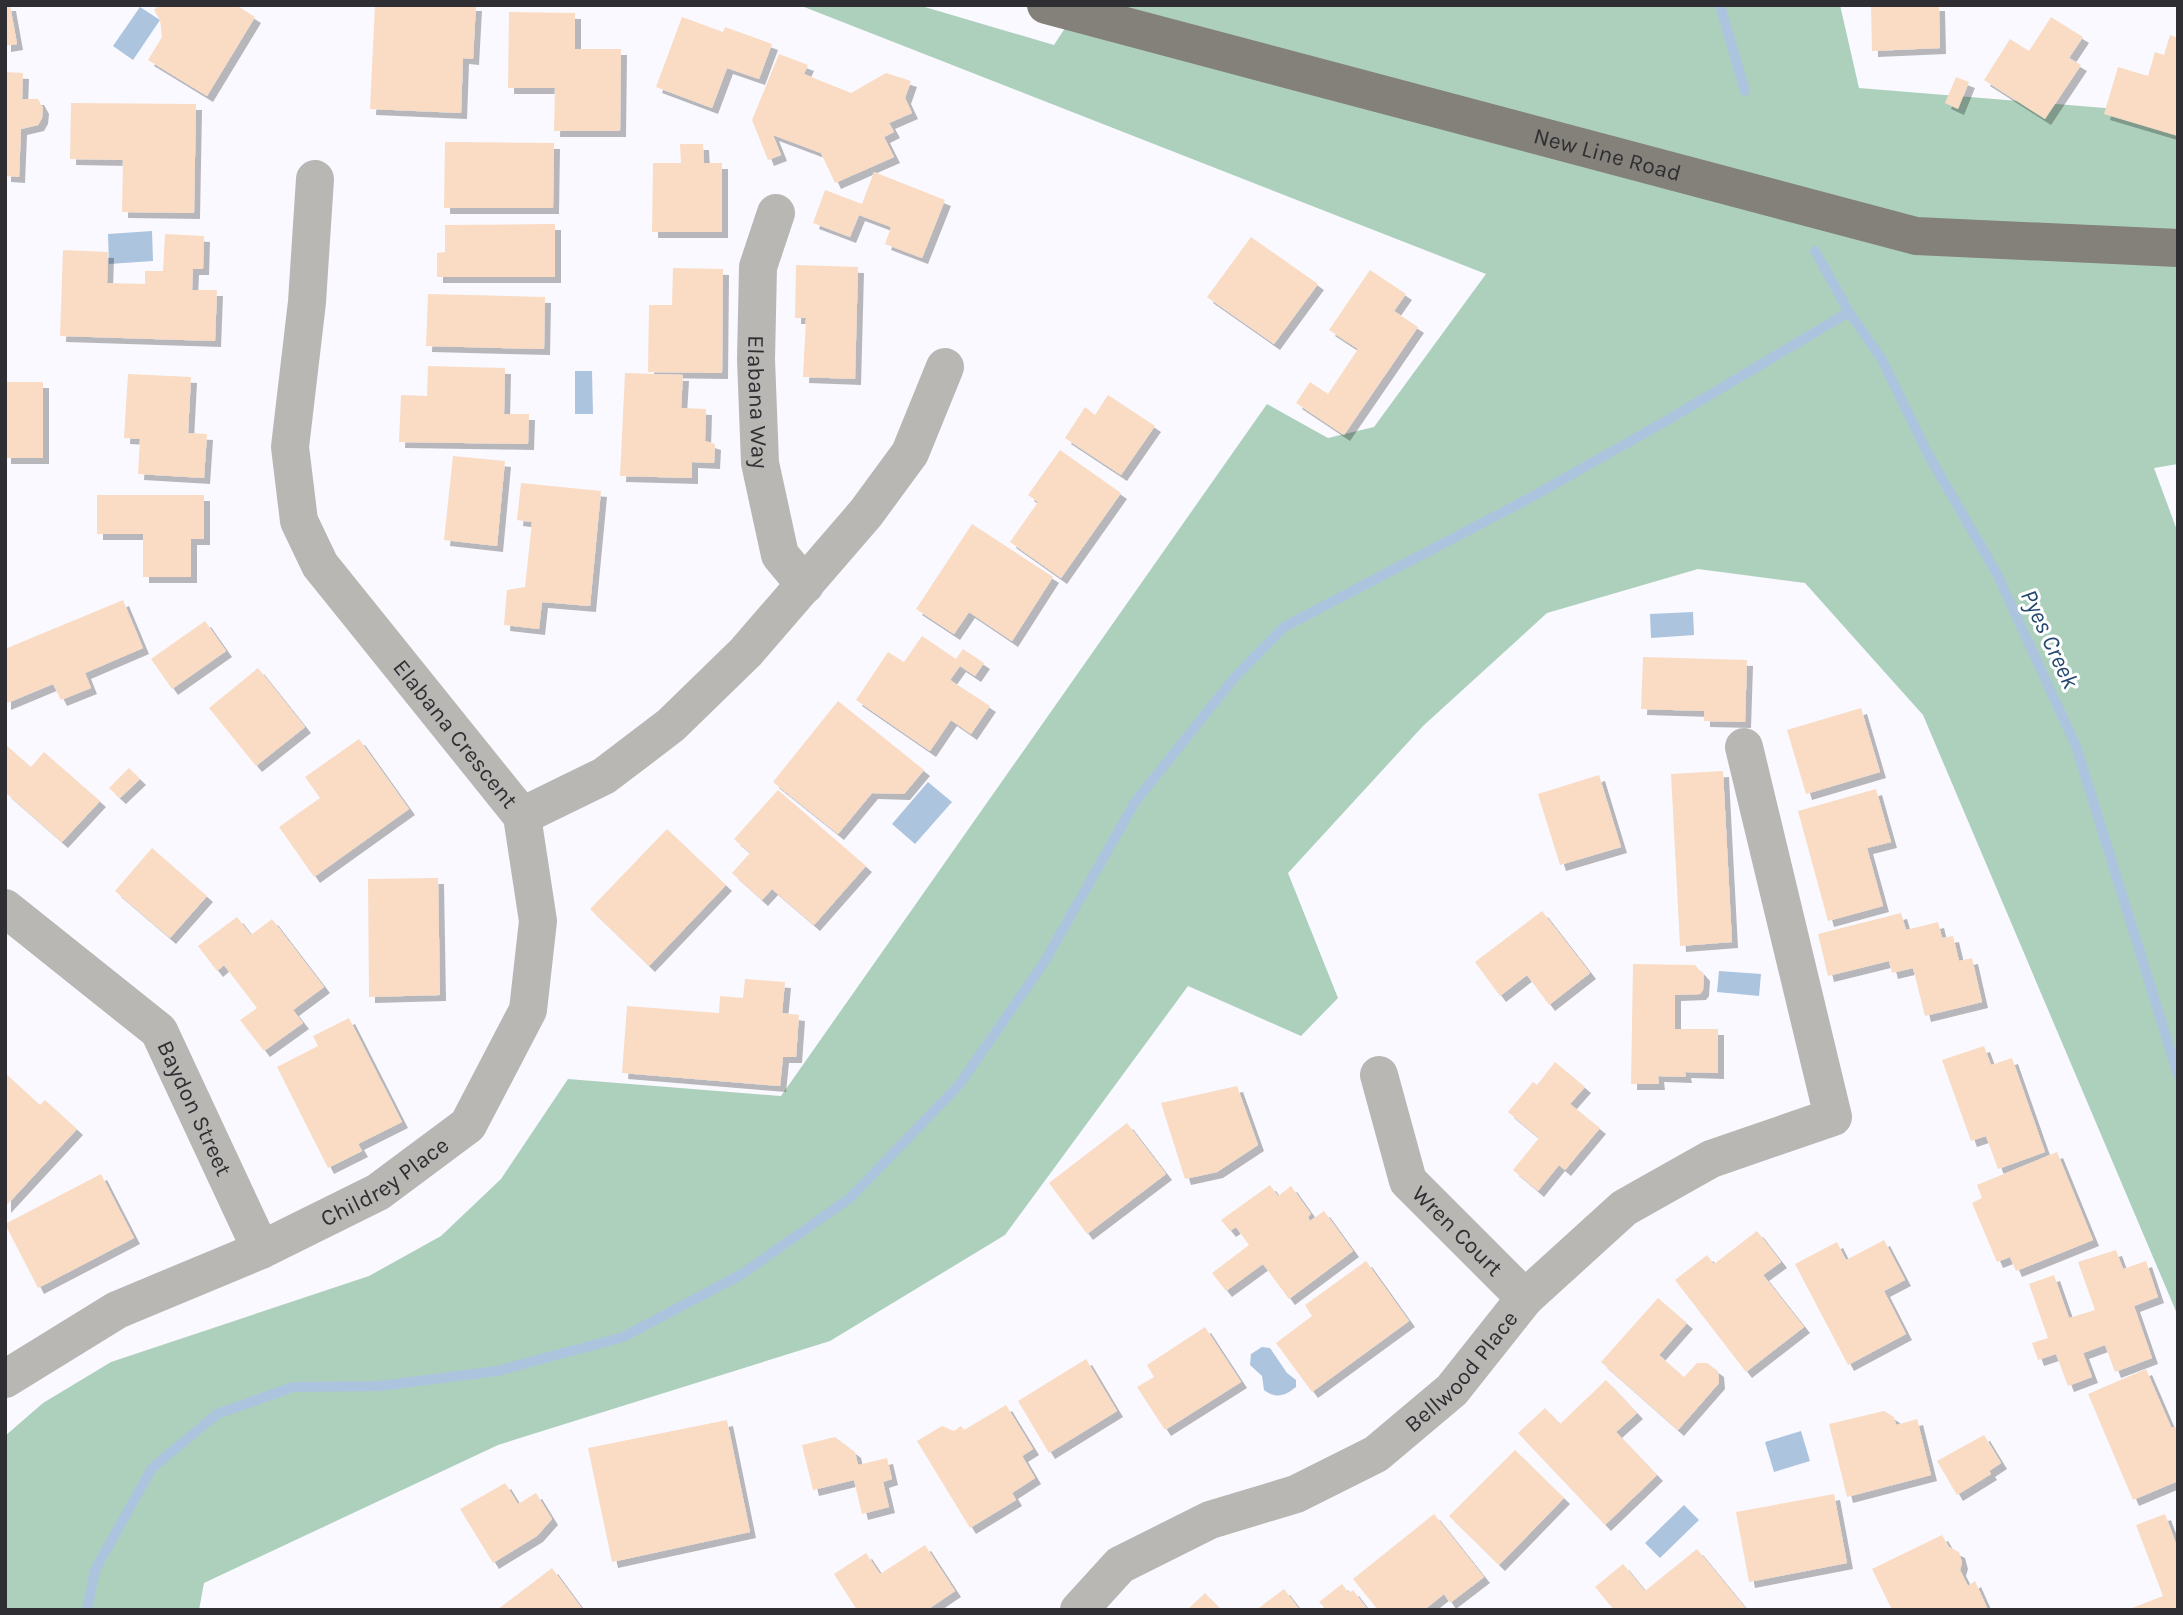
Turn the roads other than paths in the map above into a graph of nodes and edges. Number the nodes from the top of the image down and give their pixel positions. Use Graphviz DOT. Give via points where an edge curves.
graph roads {
  1 [pos="1046,5"];
  2 [pos="314,179"];
  3 [pos="776,213"];
  4 [pos="2178,248"];
  5 [pos="945,367"];
  6 [pos="805,585"];
  7 [pos="1744,747"];
  8 [pos="522,816"];
  9 [pos="5,908"];
  10 [pos="1379,1075"];
  11 [pos="261,1250"];
  12 [pos="1525,1298"];
  13 [pos="5,1379"];
  14 [pos="1079,1610"];
  1 -- 4 [label="main road, New Line Road" via="1916,236"];
  2 -- 8 [label="street, Elabana Crescent" via="307,302 290,446 299,521 320,565"];
  3 -- 6 [label="street, Elabana Way" via="758,267 760,463 780,555"];
  5 -- 6 [label="street, Elabana Crescent" via="910,453"];
  6 -- 8 [label="street, Elabana Crescent" via="746,652 671,724 604,776"];
  7 -- 12 [label="street, Bellwood Place" via="1833,1117 1711,1159 1624,1208"];
  8 -- 11 [label="street, Childrey Place" via="538,921 528,1010 468,1125 378,1192"];
  9 -- 11 [label="street, Baydon Street" via="159,1031"];
  10 -- 12 [label="street, Wren Court" via="1408,1181"];
  11 -- 13 [label="street, Childrey Place" via="117,1310"];
  12 -- 14 [label="street, Bellwood Place" via="1452,1390 1376,1454 1296,1494 1210,1520 1120,1565"];
}
